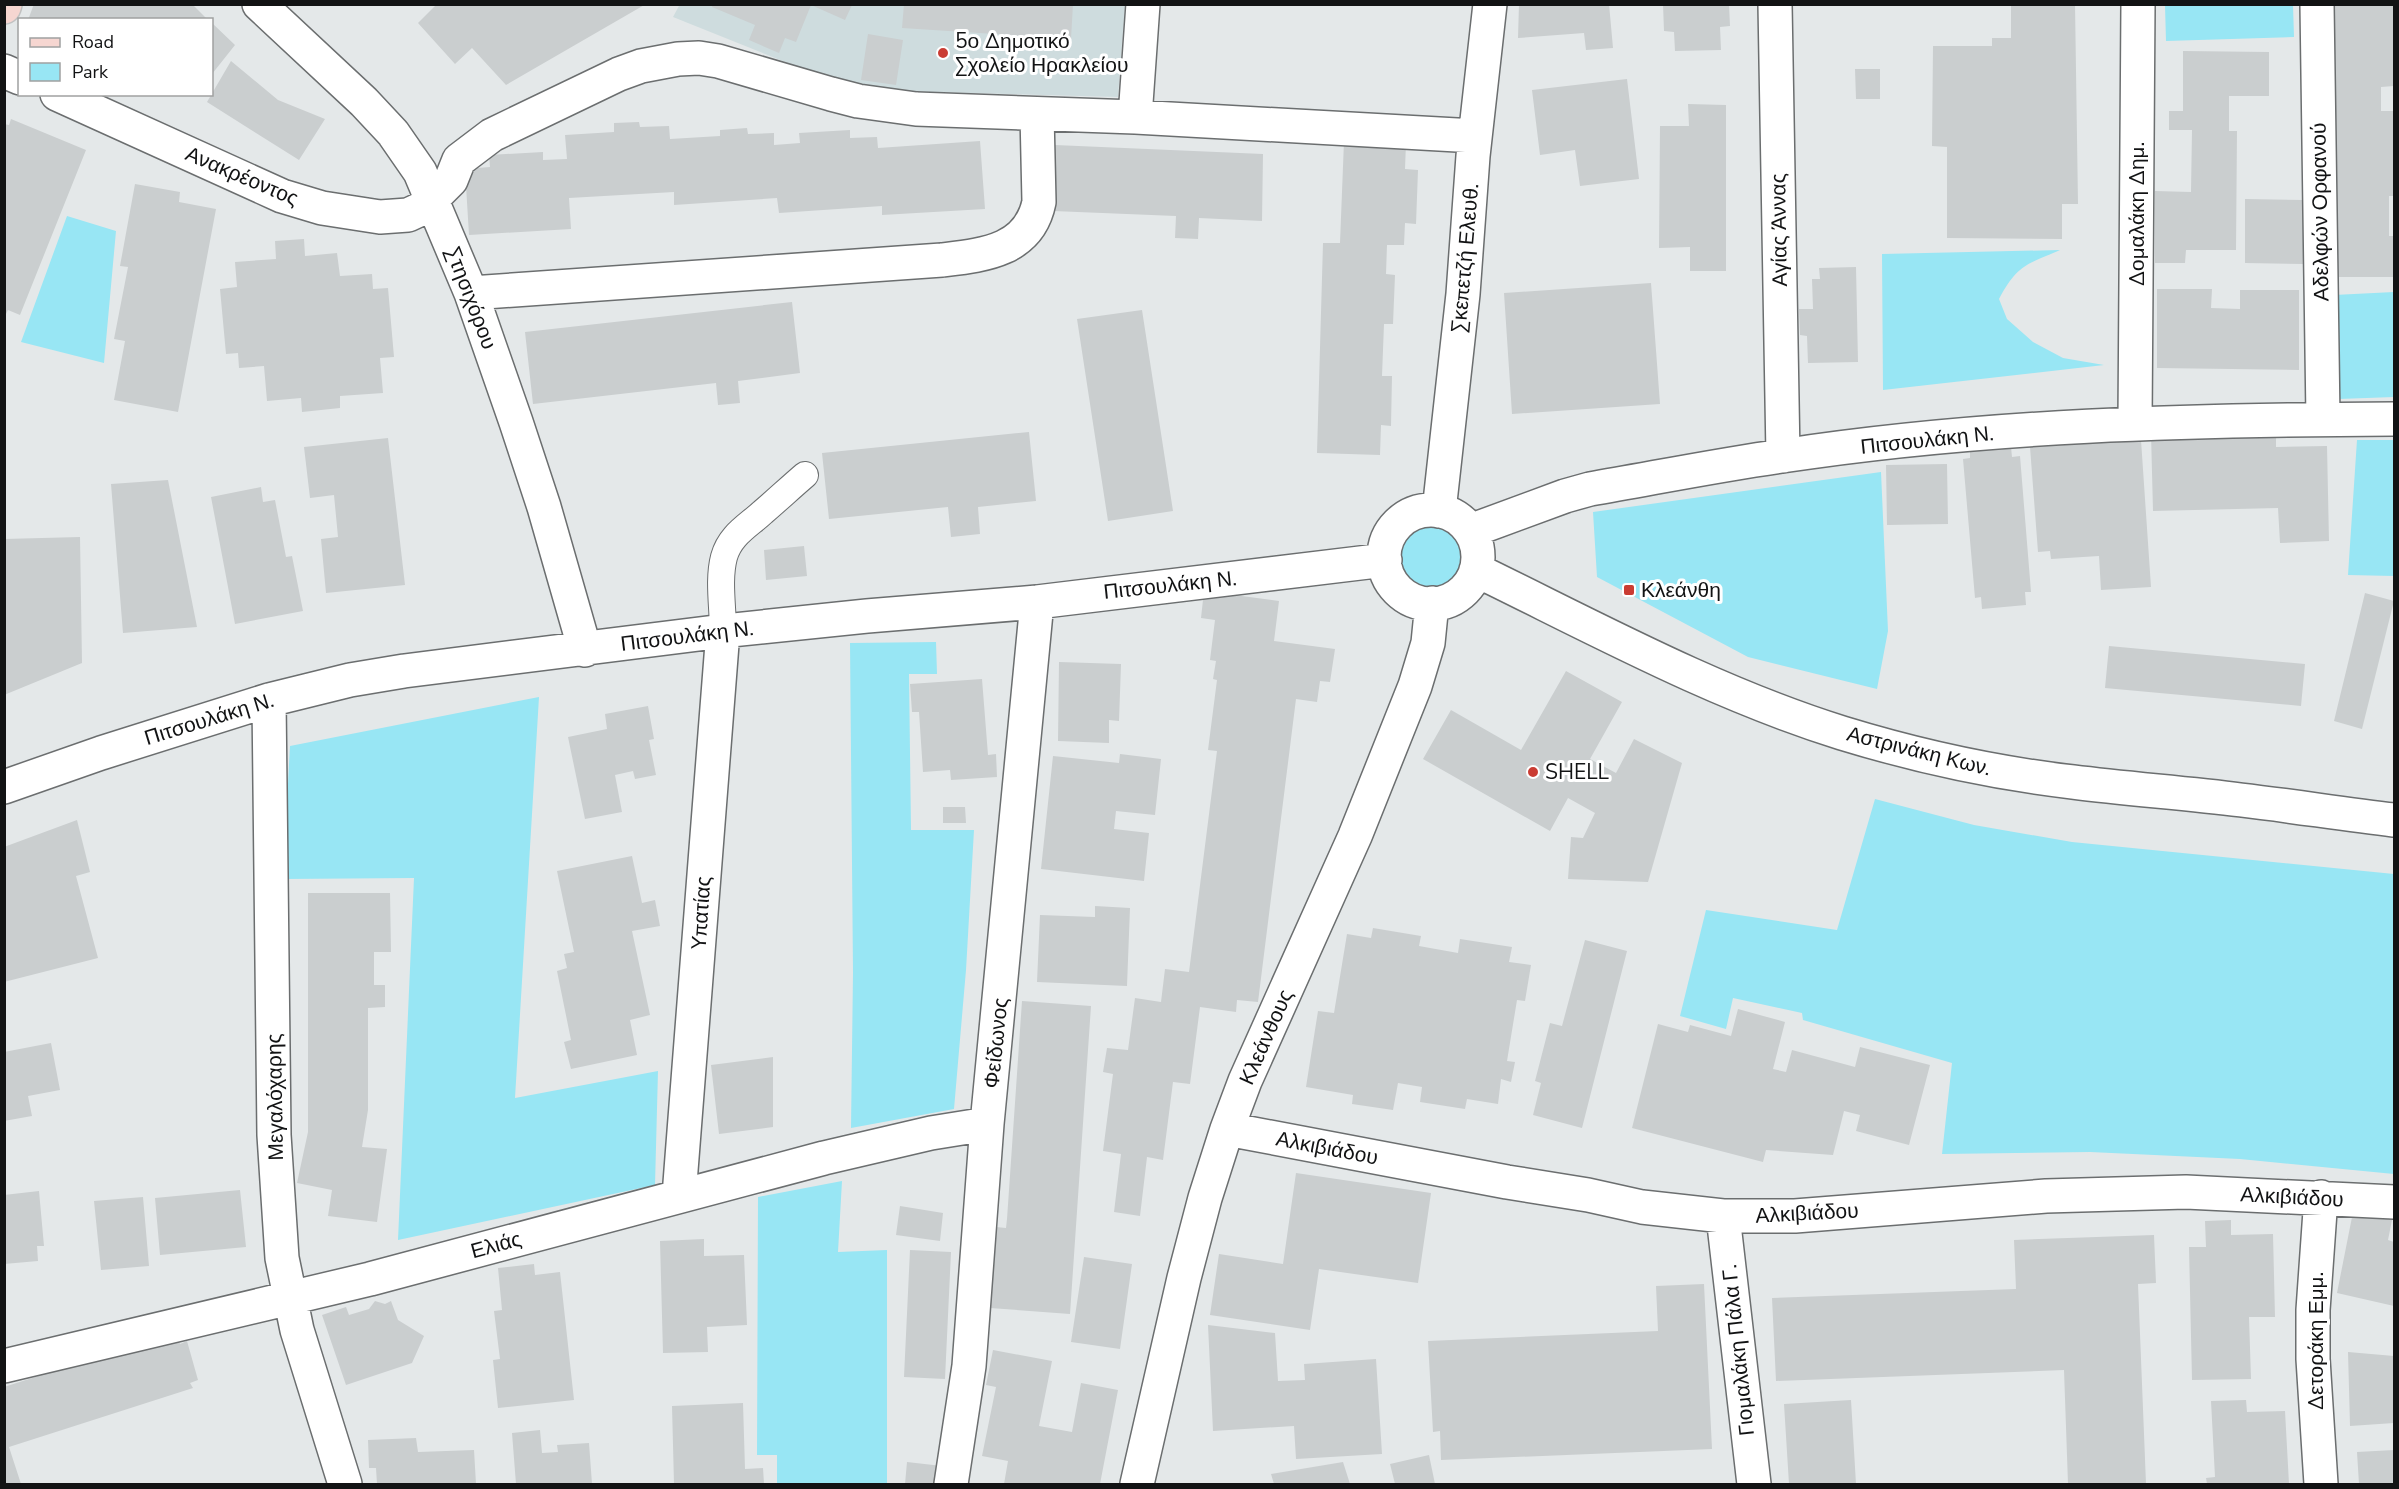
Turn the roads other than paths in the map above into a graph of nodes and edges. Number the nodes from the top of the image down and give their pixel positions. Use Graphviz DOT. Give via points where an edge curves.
graph roads {
  1 [pos="259,4"];
  2 [pos="1143,4"];
  3 [pos="1490,4"];
  4 [pos="1775,4"];
  5 [pos="2138,4"];
  6 [pos="2317,4"];
  7 [pos="4,71"];
  8 [pos="18,77"];
  9 [pos="61,96"];
  10 [pos="1037,114"];
  11 [pos="1135,117"];
  12 [pos="1475,136"];
  13 [pos="433,200"];
  14 [pos="471,293"];
  15 [pos="2323,419"];
  16 [pos="2394,419"];
  17 [pos="2135,423"];
  18 [pos="1783,456"];
  19 [pos="805,475"];
  20 [pos="1439,511"];
  21 [pos="1470,531"];
  22 [pos="1385,560"];
  23 [pos="1476,570"];
  24 [pos="1037,602"];
  25 [pos="1432,603"];
  26 [pos="723,631"];
  27 [pos="585,650"];
  28 [pos="269,700"];
  29 [pos="4,787"];
  30 [pos="2394,820"];
  31 [pos="987,1124"];
  32 [pos="1227,1129"];
  33 [pos="679,1196"];
  34 [pos="2321,1197"];
  35 [pos="2394,1202"];
  36 [pos="1723,1216"];
  37 [pos="289,1298"];
  38 [pos="4,1366"];
  39 [pos="345,1485"];
  40 [pos="951,1485"];
  41 [pos="1137,1485"];
  42 [pos="1754,1485"];
  43 [pos="2321,1485"];
  1 -- 13 [label="street, Στησιχόρου" via="393,133"];
  2 -- 11 [label="street"];
  3 -- 12 [label="street, Σκεπετζή Ελευθ."];
  4 -- 18 [label="street, Αγίας Άννας"];
  5 -- 17 [label="street, Δομαλάκη Δημ."];
  6 -- 15 [label="street, Αδελφών Ορφανού"];
  7 -- 8 [label="street"];
  9 -- 13 [label="street, Ανακρέοντος" via="262,187 322,208 393,217 408,215"];
  10 -- 11 [label="street, Ανακρέοντος"];
  10 -- 13 [label="street, Ανακρέοντος" via="890,106 831,94 738,65 699,58 678,59 619,74 492,135 459,160 452,180"];
  10 -- 14 [label="street" via="1037,215 1024,234 1002,248 942,260"];
  11 -- 12 [label="street, Ανακρέοντος"];
  12 -- 20 [label="street, Σκεπετζή Ελευθ." via="1463,294"];
  13 -- 14 [label="street, Στησιχόρου"];
  14 -- 27 [label="street, Στησιχόρου" via="544,507"];
  15 -- 16 [label="street, Πιτσουλάκη Ν."];
  15 -- 17 [label="street, Πιτσουλάκη Ν."];
  17 -- 18 [label="street, Πιτσουλάκη Ν." via="1927,439"];
  18 -- 21 [label="street, Πιτσουλάκη Ν." via="1590,489"];
  19 -- 26 [label="lane" via="746,524 730,543 722,568"];
  20 -- 21 [label="street" via="1457,518"];
  20 -- 22 [label="street" via="1420,511 1400,522 1388,540"];
  21 -- 23 [label="street" via="1477,549"];
  22 -- 24 [label="street, Πιτσουλάκη Ν."];
  22 -- 25 [label="street" via="1386,571 1397,588 1412,600"];
  23 -- 25 [label="street" via="1459,594"];
  23 -- 30 [label="street, Αστρινάκη Κων." via="1674,667 1809,723 1902,750 2070,782"];
  24 -- 26 [label="street, Πιτσουλάκη Ν."];
  24 -- 31 [label="street, Φείδωνος"];
  25 -- 32 [label="street, Κλεάνθους" via="1428,642 1415,686 1355,836"];
  26 -- 27 [label="street, Πιτσουλάκη Ν."];
  26 -- 33 [label="street, Υπατίας"];
  27 -- 28 [label="street, Πιτσουλάκη Ν." via="404,671"];
  28 -- 29 [label="street, Πιτσουλάκη Ν."];
  28 -- 37 [label="street, Μεγαλόχαρης" via="274,1135 282,1258"];
  31 -- 33 [label="street, Ελιάς" via="931,1133"];
  31 -- 40 [label="street, Φείδωνος" via="969,1366"];
  32 -- 36 [label="street, Αλκιβιάδου" via="1641,1207"];
  32 -- 41 [label="street, Κλεάνθους" via="1186,1269"];
  33 -- 37 [label="street, Ελιάς"];
  34 -- 35 [label="street, Αλκιβιάδου"];
  34 -- 36 [label="street, Αλκιβιάδου" via="2186,1192 2046,1196 1795,1216"];
  34 -- 43 [label="street, Δετοράκη Εμμ." via="2313,1310"];
  36 -- 42 [label="street, Γιομαλάκη Πάλα Γ."];
  37 -- 38 [label="street, Ελιάς"];
  37 -- 39 [label="street, Μεγαλόχαρης"];
}
